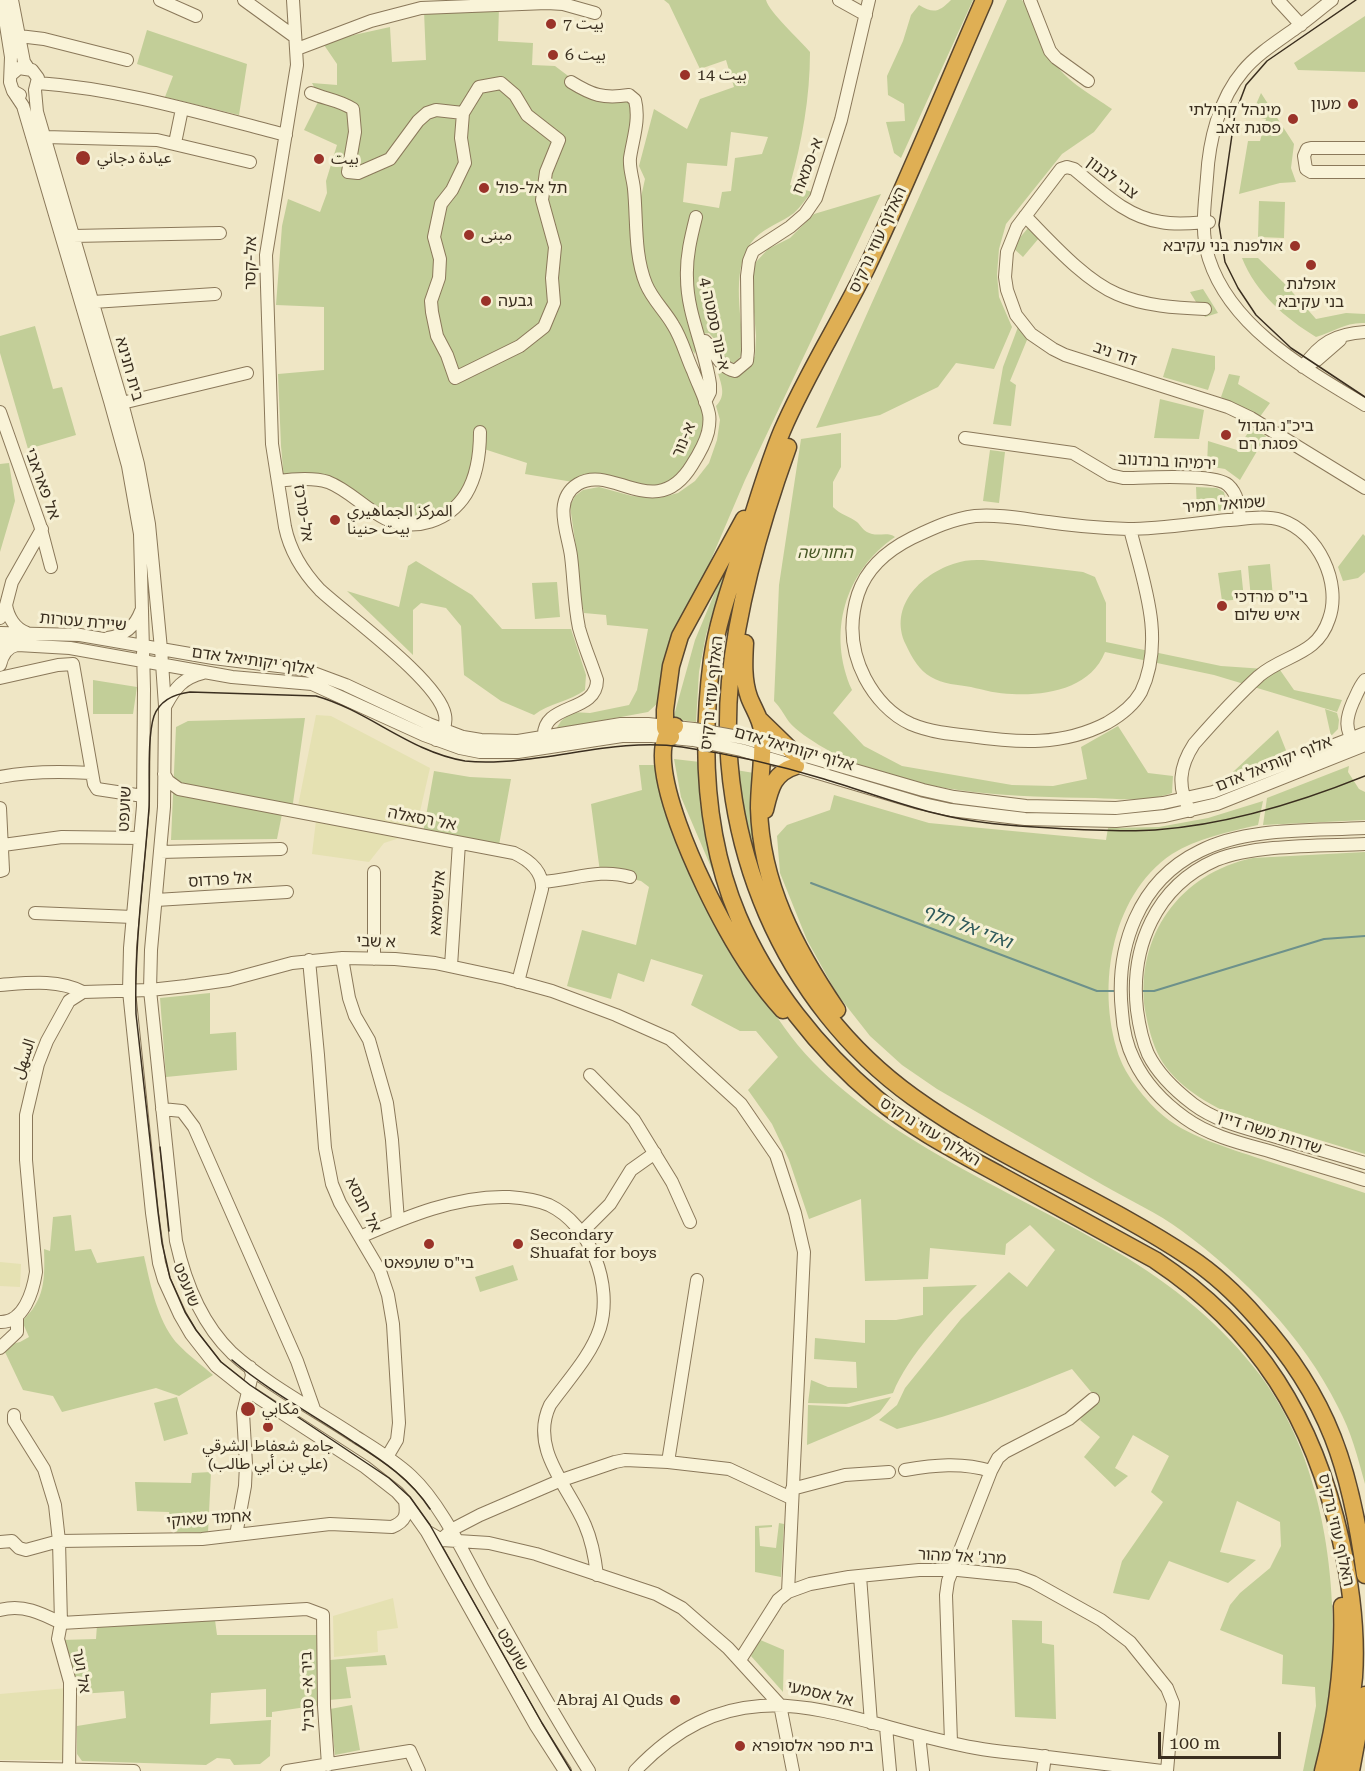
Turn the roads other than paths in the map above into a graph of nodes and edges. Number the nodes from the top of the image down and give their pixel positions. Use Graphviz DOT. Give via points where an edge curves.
graph roads {
  1 [pos="2,0"];
  2 [pos="12,0"];
  3 [pos="160,0"];
  4 [pos="244,0"];
  5 [pos="293,0"];
  6 [pos="839,0"];
  7 [pos="869,0"];
  8 [pos="984,0"];
  9 [pos="996,0"];
  10 [pos="1030,0"];
  11 [pos="1278,0"];
  12 [pos="1332,0"];
  13 [pos="1343,0"];
  14 [pos="595,13"];
  15 [pos="866,15"];
  16 [pos="196,16"];
  17 [pos="1300,25"];
  18 [pos="976,32"];
  19 [pos="19,36"];
  20 [pos="296,43"];
  21 [pos="1262,53"];
  22 [pos="128,60"];
  23 [pos="28,68"];
  24 [pos="1089,81"];
  25 [pos="9,82"];
  26 [pos="571,82"];
  27 [pos="37,87"];
  28 [pos="311,93"];
  29 [pos="182,109"];
  30 [pos="463,113"];
  31 [pos="286,135"];
  32 [pos="45,137"];
  33 [pos="175,143"];
  34 [pos="1365,148"];
  35 [pos="250,162"];
  36 [pos="1067,166"];
  37 [pos="1365,172"];
  38 [pos="1024,216"];
  39 [pos="696,217"];
  40 [pos="1206,222"];
  41 [pos="220,233"];
  42 [pos="73,236"];
  43 [pos="215,294"];
  44 [pos="93,302"];
  45 [pos="1205,309"];
  46 [pos="1365,332"];
  47 [pos="1346,336"];
  48 [pos="700,341"];
  49 [pos="1321,357"];
  50 [pos="1305,368"];
  51 [pos="247,373"];
  52 [pos="1327,382"];
  53 [pos="122,402"];
  54 [pos="705,402"];
  55 [pos="1365,405"];
  56 [pos="0,412"];
  57 [pos="480,432"];
  58 [pos="965,438"];
  59 [pos="278,481"];
  60 [pos="764,481"];
  61 [pos="1365,488"];
  62 [pos="1240,519"];
  63 [pos="42,529"];
  64 [pos="1131,529"];
  65 [pos="759,538"];
  66 [pos="51,567"];
  67 [pos="6,604"];
  68 [pos="142,607"];
  69 [pos="0,618"];
  70 [pos="0,633"];
  71 [pos="105,638"];
  72 [pos="25,639"];
  73 [pos="0,644"];
  74 [pos="143,645"];
  75 [pos="161,649"];
  76 [pos="109,654"];
  77 [pos="143,660"];
  78 [pos="162,663"];
  79 [pos="0,665"];
  80 [pos="207,672"];
  81 [pos="0,678"];
  82 [pos="1365,680"];
  83 [pos="144,681"];
  84 [pos="432,691"];
  85 [pos="438,704"];
  86 [pos="165,706"];
  87 [pos="415,718"];
  88 [pos="760,720"];
  89 [pos="669,731"];
  90 [pos="439,732"];
  91 [pos="544,738"];
  92 [pos="1359,740"];
  93 [pos="762,749"];
  94 [pos="794,759"];
  95 [pos="91,773"];
  96 [pos="164,774"];
  97 [pos="0,777"];
  98 [pos="181,790"];
  99 [pos="143,796"];
  100 [pos="164,797"];
  101 [pos="1188,803"];
  102 [pos="0,808"];
  103 [pos="1365,828"];
  104 [pos="761,832"];
  105 [pos="140,838"];
  106 [pos="459,843"];
  107 [pos="1365,844"];
  108 [pos="3,845"];
  109 [pos="281,849"];
  110 [pos="160,852"];
  111 [pos="0,871"];
  112 [pos="374,872"];
  113 [pos="630,877"];
  114 [pos="542,882"];
  115 [pos="287,892"];
  116 [pos="156,900"];
  117 [pos="35,913"];
  118 [pos="133,917"];
  119 [pos="342,958"];
  120 [pos="374,959"];
  121 [pos="309,960"];
  122 [pos="451,966"];
  123 [pos="518,982"];
  124 [pos="0,985"];
  125 [pos="150,990"];
  126 [pos="129,991"];
  127 [pos="84,992"];
  128 [pos="877,1064"];
  129 [pos="849,1072"];
  130 [pos="590,1075"];
  131 [pos="162,1109"];
  132 [pos="656,1153"];
  133 [pos="1365,1163"];
  134 [pos="1365,1180"];
  135 [pos="398,1221"];
  136 [pos="690,1222"];
  137 [pos="581,1233"];
  138 [pos="360,1237"];
  139 [pos="697,1280"];
  140 [pos="17,1316"];
  141 [pos="0,1322"];
  142 [pos="0,1348"];
  143 [pos="250,1367"];
  144 [pos="277,1385"];
  145 [pos="248,1391"];
  146 [pos="1093,1399"];
  147 [pos="314,1409"];
  148 [pos="14,1414"];
  149 [pos="387,1457"];
  150 [pos="668,1462"];
  151 [pos="905,1470"];
  152 [pos="991,1471"];
  153 [pos="889,1472"];
  154 [pos="1344,1472"];
  155 [pos="559,1481"];
  156 [pos="791,1494"];
  157 [pos="405,1501"];
  158 [pos="1334,1509"];
  159 [pos="1365,1523"];
  160 [pos="428,1532"];
  161 [pos="452,1534"];
  162 [pos="236,1535"];
  163 [pos="59,1541"];
  164 [pos="0,1542"];
  165 [pos="442,1557"];
  166 [pos="951,1570"];
  167 [pos="597,1575"];
  168 [pos="1365,1575"];
  169 [pos="860,1576"];
  170 [pos="788,1592"];
  171 [pos="0,1610"];
  172 [pos="61,1623"];
  173 [pos="740,1660"];
  174 [pos="1365,1695"];
  175 [pos="780,1705"];
  176 [pos="870,1723"];
  177 [pos="886,1727"];
  178 [pos="919,1735"];
  179 [pos="951,1742"];
  180 [pos="1045,1756"];
  181 [pos="328,1765"];
  182 [pos="0,1768"];
  183 [pos="310,1769"];
  184 [pos="69,1770"];
  185 [pos="134,1771"];
  186 [pos="287,1771"];
  187 [pos="419,1771"];
  188 [pos="564,1771"];
  189 [pos="589,1771"];
  190 [pos="635,1771"];
  191 [pos="646,1771"];
  192 [pos="793,1771"];
  193 [pos="890,1771"];
  194 [pos="923,1771"];
  195 [pos="1043,1771"];
  196 [pos="1162,1771"];
  197 [pos="1167,1771"];
  198 [pos="1323,1771"];
  199 [pos="1337,1771"];
  200 [pos="1351,1771"];
  1 -- 25 [label="street, בית חנינא" via="11,57"];
  2 -- 19 [label="street"];
  3 -- 16 [label="street"];
  4 -- 20 [label="street"];
  5 -- 20 [label="street, אל-קסר"];
  6 -- 15 [label="street"];
  7 -- 15 [label="street, א-סמאח"];
  8 -- 18 [label="highway, האלוף עוזי נרקיס"];
  9 -- 18 [label="highway, האלוף עוזי נרקיס"];
  10 -- 24 [label="street" via="1050,51"];
  11 -- 17 [label="street"];
  12 -- 17 [label="street"];
  13 -- 17 [label="street"];
  14 -- 20 [label="street" via="548,3 421,8"];
  15 -- 48 [label="street, א-סמאח" via="841,120 816,198 790,227 753,251 749,261 747,361 735,371 729,369 705,341"];
  17 -- 21 [label="street"];
  18 -- 60 [label="highway, האלוף עוזי נרקיס" via="866,268 783,429"];
  18 -- 65 [label="highway, האלוף עוזי נרקיס" via="895,231 793,434"];
  19 -- 22 [label="street"];
  19 -- 23 [label="street"];
  20 -- 31 [label="street, אל-קסר" via="297,66"];
  21 -- 40 [label="street" via="1235,90 1225,115 1215,154"];
  21 -- 40 [label="street" via="1227,94 1208,164"];
  23 -- 25 [label="street" via="19,68"];
  23 -- 27 [label="street" via="36,74"];
  25 -- 27 [label="street" via="22,96"];
  25 -- 68 [label="street, בית חנינא" via="23,106 128,466 140,534"];
  26 -- 54 [label="street, א-נור" via="600,97 629,95 635,100 637,119 630,164 642,270 652,295 676,330"];
  27 -- 29 [label="street" via="74,86 109,91"];
  27 -- 32 [label="street, בית חנינא" via="35,103"];
  28 -- 30 [label="street" via="341,101 353,109 355,132 348,172 358,173 390,159 427,113"];
  29 -- 31 [label="street"];
  29 -- 33 [label="street"];
  30 -- 30 [label="street" via="465,163 441,204 434,237 440,278 431,301 437,336 455,378 520,346 544,327 554,303 555,247 542,201 546,172 559,140 528,115 501,83 479,87"];
  31 -- 59 [label="street, אל-קסר" via="266,255 272,444"];
  32 -- 33 [label="street" via="139,138"];
  32 -- 42 [label="street, בית חנינא"];
  33 -- 35 [label="street"];
  34 -- 37 [label="street" via="1311,148 1304,156 1306,169 1311,172"];
  36 -- 38 [label="street, דוד ניב" via="1057,172"];
  36 -- 40 [label="street, צבי לבנון" via="1138,216 1162,223"];
  38 -- 45 [label="street" via="1088,276 1110,291 1147,303"];
  38 -- 61 [label="street, דוד ניב" via="1009,245 1005,278 1016,315 1031,334 1065,355 1228,407"];
  39 -- 48 [label="street, א-נור סמטה 4" via="688,251 687,279"];
  40 -- 50 [label="street" via="1205,243 1212,267 1230,298 1276,347"];
  41 -- 42 [label="street"];
  42 -- 44 [label="street, בית חנינא"];
  43 -- 44 [label="street"];
  44 -- 53 [label="street, בית חנינא"];
  46 -- 47 [label="street"];
  47 -- 49 [label="street"];
  47 -- 50 [label="street" via="1320,346"];
  48 -- 54 [label="street, א-נור סמטה 4" via="710,384"];
  49 -- 50 [label="street"];
  49 -- 52 [label="street"];
  50 -- 52 [label="street"];
  51 -- 53 [label="street"];
  52 -- 55 [label="street"];
  53 -- 75 [label="street, בית חנינא" via="149,524"];
  54 -- 91 [label="street, א-נור" via="709,424 701,450 689,470 670,488 640,490 597,480 579,483 566,498 564,516 574,601 597,688 585,702 551,718"];
  56 -- 63 [label="street, אל פאראבי"];
  57 -- 59 [label="street, אל-מרכז" via="477,467 465,496 428,523 415,526 388,519 325,481"];
  58 -- 62 [label="street, ירמיהו ברנדנוב" via="1073,453 1110,475 1123,478 1216,479 1230,488 1239,504"];
  59 -- 84 [label="street, אל-מרכז" via="288,539 304,570"];
  60 -- 89 [label="highway" via="680,636 671,666"];
  60 -- 129 [label="highway, האלוף עוזי נרקיס" via="712,658 706,760 710,805 737,914 757,955 803,1022"];
  62 -- 64 [label="street, שמואל תמיר"];
  62 -- 101 [label="street, שמואל תמיר" via="1282,520 1305,534 1321,555 1330,580 1330,617 1310,649 1262,673 1194,744 1185,760 1181,780"];
  63 -- 66 [label="street, אל פאראבי"];
  63 -- 67 [label="street" via="14,576"];
  64 -- 64 [label="street, שמואל תמיר" via="976,516 938,525 900,544 873,566 857,596 853,640 864,676 891,711 909,723 933,731 1010,742 1042,742 1088,732 1114,719 1139,696 1147,675 1152,640 1149,604"];
  65 -- 88 [label="highway" via="744,668 749,696"];
  65 -- 128 [label="highway, האלוף עוזי נרקיס" via="730,682 728,722 734,809 758,894 795,971 824,1011"];
  67 -- 69 [label="street"];
  67 -- 72 [label="street"];
  68 -- 71 [label="street" via="127,632"];
  68 -- 74 [label="street, בית חנינא"];
  70 -- 72 [label="street, שיירת עטרות"];
  71 -- 72 [label="street, שיירת עטרות" via="58,634"];
  71 -- 74 [label="street, שיירת עטרות"];
  72 -- 73 [label="street, שיירת עטרות"];
  72 -- 76 [label="street, שיירת עטרות"];
  72 -- 79 [label="street" via="8,648"];
  74 -- 75 [label="street, שיירת עטרות"];
  74 -- 77 [label="street, בית חנינא"];
  75 -- 78 [label="street, בית חנינא"];
  75 -- 87 [label="street, אלוף יקותיאל אדם" via="303,669 359,690"];
  76 -- 77 [label="street, שיירת עטרות"];
  76 -- 83 [label="street" via="125,662"];
  77 -- 78 [label="street, אלוף יקותיאל אדם"];
  77 -- 83 [label="street, שועפט"];
  78 -- 80 [label="street, אלוף יקותיאל אדם"];
  78 -- 86 [label="street, שועפט"];
  80 -- 86 [label="street" via="181,682"];
  80 -- 90 [label="street, אלוף יקותיאל אדם" via="312,684"];
  81 -- 95 [label="street" via="73,664"];
  82 -- 92 [label="street" via="1348,713 1347,724"];
  83 -- 99 [label="street, שועפט"];
  84 -- 85 [label="street, אל-מרכז"];
  84 -- 90 [label="street, אל-מרכז" via="446,721"];
  85 -- 87 [label="street" via="429,715"];
  85 -- 90 [label="street, אל-מרכז"];
  86 -- 96 [label="street, שועפט"];
  87 -- 90 [label="street, אלוף יקותיאל אדם"];
  88 -- 93 [label="highway"];
  88 -- 94 [label="highway"];
  89 -- 90 [label="street, אלוף יקותיאל אדם" via="501,753 460,748"];
  89 -- 91 [label="street, אלוף יקותיאל אדם" via="621,724"];
  89 -- 93 [label="street, אלוף יקותיאל אדם, bridge"];
  89 -- 129 [label="highway" via="662,752 663,767 675,814 726,928 770,996"];
  90 -- 91 [label="street, אלוף יקותיאל אדם" via="491,741"];
  92 -- 101 [label="street, אלוף יקותיאל אדם"];
  93 -- 94 [label="street, אלוף יקותיאל אדם"];
  93 -- 104 [label="highway"];
  94 -- 101 [label="street, אלוף יקותיאל אדם" via="920,803 976,814 1116,821"];
  94 -- 104 [label="highway" via="773,782"];
  95 -- 97 [label="street" via="58,771"];
  95 -- 99 [label="street" via="97,789"];
  96 -- 98 [label="street"];
  96 -- 100 [label="street, שועפט"];
  98 -- 100 [label="street"];
  98 -- 106 [label="street, אל רסאלה"];
  99 -- 105 [label="street, שועפט"];
  100 -- 110 [label="street, שועפט"];
  102 -- 108 [label="street"];
  103 -- 134 [label="street, שדרות משה דיין" via="1244,836 1212,845 1188,858 1156,887 1138,912 1126,941 1120,987 1123,1025 1133,1058 1158,1094 1185,1118 1228,1139"];
  104 -- 128 [label="highway" via="773,891 804,960"];
  105 -- 108 [label="street" via="62,837"];
  105 -- 118 [label="street, שועפט"];
  106 -- 114 [label="street, אל רסאלה" via="514,853 539,873"];
  106 -- 122 [label="street, אלשימאא"];
  107 -- 133 [label="street, שדרות משה דיין" via="1247,851 1205,866 1179,885 1152,919 1141,945 1136,987 1147,1052 1169,1083 1194,1105 1233,1124"];
  108 -- 111 [label="street"];
  109 -- 110 [label="street"];
  110 -- 116 [label="street, שועפט"];
  112 -- 120 [label="street"];
  113 -- 114 [label="street" via="597,873"];
  114 -- 123 [label="street"];
  115 -- 116 [label="street, אל פרדוס"];
  116 -- 125 [label="street, שועפט"];
  117 -- 118 [label="street"];
  118 -- 126 [label="street, שועפט"];
  119 -- 120 [label="street, א שבי"];
  119 -- 121 [label="street, א שבי"];
  119 -- 135 [label="street" via="355,1017 369,1040 387,1103"];
  120 -- 122 [label="street, א שבי"];
  121 -- 125 [label="street, א שבי" via="229,980"];
  121 -- 138 [label="street, אל חנסא" via="328,1166 340,1203"];
  122 -- 123 [label="street, א שבי"];
  123 -- 156 [label="street, א שבי" via="616,1015 670,1040 741,1104 776,1155 804,1252"];
  124 -- 127 [label="street" via="62,984"];
  125 -- 126 [label="street, א שבי"];
  125 -- 131 [label="street, שועפט"];
  126 -- 127 [label="street"];
  126 -- 145 [label="street, שועפט" via="153,1223 164,1280 191,1334 216,1366"];
  127 -- 140 [label="street, السهل" via="69,1001 61,1013 38,1064 30,1094 26,1160 36,1272 33,1289"];
  128 -- 154 [label="highway, האלוף עוזי נרקיס" via="944,1118 1167,1243 1220,1280 1295,1364 1323,1413"];
  129 -- 158 [label="highway, האלוף עוזי נרקיס" via="903,1118 1155,1260 1206,1298 1253,1347 1280,1385 1309,1438"];
  130 -- 132 [label="street" via="634,1120"];
  131 -- 143 [label="street, שועפט" via="176,1241 184,1274 208,1322 231,1352"];
  131 -- 147 [label="street" via="182,1111 194,1127 297,1361"];
  132 -- 136 [label="street"];
  132 -- 137 [label="street" via="631,1170 610,1203"];
  135 -- 137 [label="street" via="476,1199 510,1197 549,1205 564,1214"];
  135 -- 138 [label="street"];
  137 -- 155 [label="street" via="598,1268 602,1314 594,1342 546,1413 543,1434"];
  138 -- 149 [label="street, אל חנסא" via="386,1287 393,1324 399,1423 397,1440"];
  139 -- 150 [label="street"];
  140 -- 141 [label="street"];
  140 -- 142 [label="street, السهل" via="17,1332"];
  143 -- 144 [label="street, שועפט"];
  143 -- 145 [label="street"];
  144 -- 145 [label="street" via="261,1383"];
  144 -- 147 [label="street, שועפט"];
  145 -- 157 [label="street, שועפט" via="365,1467"];
  145 -- 162 [label="street" via="243,1413 245,1486"];
  146 -- 152 [label="street" via="1069,1419 1005,1452"];
  147 -- 149 [label="street, שועפט"];
  148 -- 163 [label="street, אל וער" via="14,1421 51,1487"];
  149 -- 161 [label="street, שועפט" via="422,1488"];
  150 -- 155 [label="street" via="615,1462"];
  150 -- 156 [label="street" via="729,1469"];
  151 -- 152 [label="street" via="950,1464"];
  152 -- 166 [label="street"];
  153 -- 156 [label="street" via="845,1475"];
  154 -- 159 [label="highway"];
  154 -- 168 [label="highway, האלוף עוזי נרקיס" via="1354,1504"];
  155 -- 161 [label="street"];
  155 -- 167 [label="street" via="586,1526"];
  156 -- 170 [label="street, א שבי"];
  157 -- 160 [label="street, שועפט"];
  157 -- 162 [label="street, אחמד שאוקי" via="405,1519 392,1527 330,1524"];
  158 -- 198 [label="highway" via="1342,1616 1341,1669"];
  158 -- 199 [label="highway, האלוף עוזי נרקיס" via="1350,1587 1354,1648 1352,1695"];
  160 -- 161 [label="street"];
  160 -- 165 [label="street, שועפט"];
  161 -- 165 [label="street"];
  161 -- 167 [label="street, אל אסמעי"];
  161 -- 189 [label="street, שועפט"];
  162 -- 163 [label="street, אחמד שאוקי"];
  163 -- 164 [label="street, אחמד שאוקי" via="26,1551 12,1540"];
  163 -- 172 [label="street, אל וער"];
  165 -- 188 [label="street, שועפט"];
  166 -- 169 [label="street, מרג' אל מהור"];
  166 -- 179 [label="street" via="946,1595"];
  166 -- 197 [label="street, מרג' אל מהור" via="1017,1576 1033,1582 1101,1620 1130,1642 1171,1694 1173,1718"];
  167 -- 173 [label="street, אל אסמעי" via="675,1604 702,1623"];
  169 -- 170 [label="street, מרג' אל מהור" via="810,1584"];
  169 -- 176 [label="street"];
  170 -- 173 [label="street" via="778,1600"];
  171 -- 172 [label="street" via="23,1608"];
  172 -- 181 [label="street, ביר א- סביל" via="307,1609 323,1615"];
  172 -- 184 [label="street, אל וער" via="58,1639 70,1682"];
  173 -- 175 [label="street, אל אסמעי"];
  174 -- 200 [label="highway"];
  175 -- 176 [label="street, אל אסמעי"];
  175 -- 190 [label="street" via="738,1708 701,1721 666,1742"];
  175 -- 191 [label="street" via="704,1728 671,1748"];
  175 -- 192 [label="street"];
  176 -- 177 [label="street, אל אסמעי"];
  177 -- 178 [label="street, אל אסמעי"];
  177 -- 193 [label="street"];
  178 -- 179 [label="street, אל אסמעי"];
  178 -- 194 [label="street"];
  179 -- 180 [label="street, אל אסמעי"];
  180 -- 195 [label="street"];
  180 -- 196 [label="street, אל אסמעי"];
  181 -- 183 [label="street"];
  181 -- 187 [label="street" via="410,1751"];
  182 -- 184 [label="street"];
  183 -- 186 [label="street"];
  184 -- 185 [label="street"];
}
